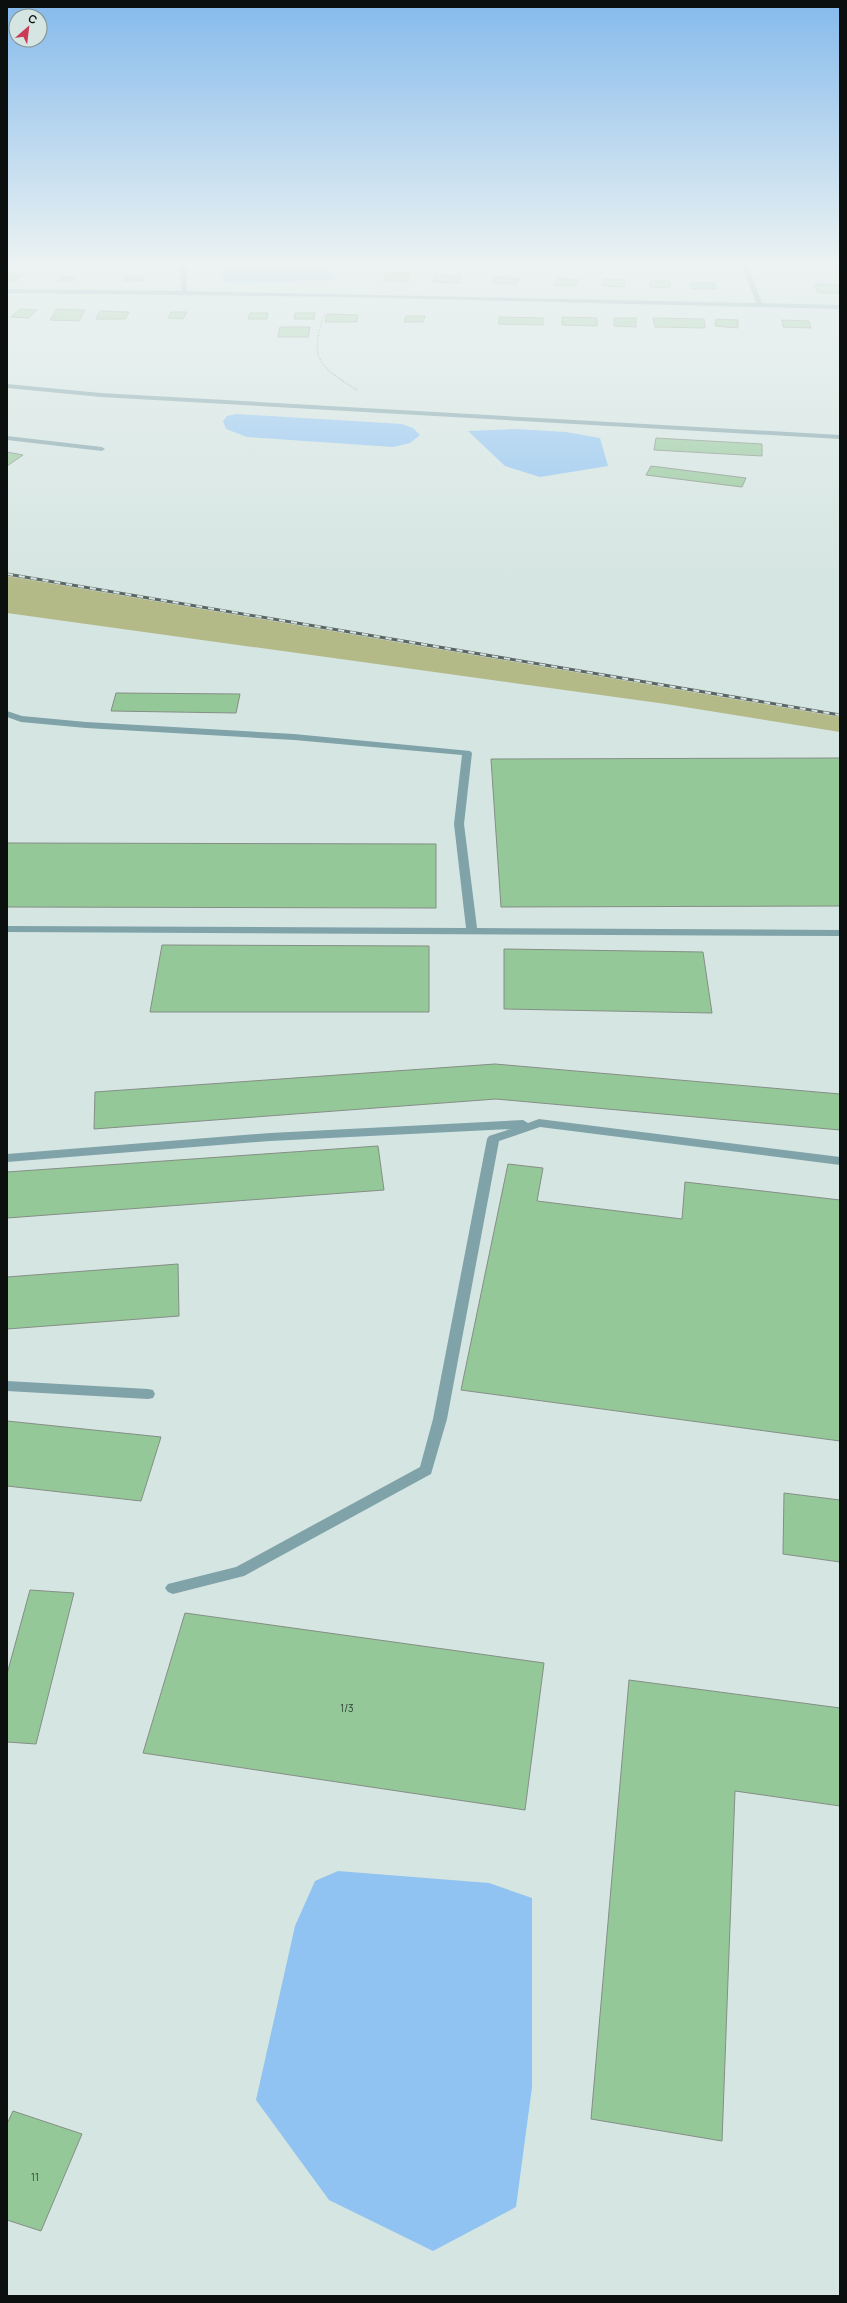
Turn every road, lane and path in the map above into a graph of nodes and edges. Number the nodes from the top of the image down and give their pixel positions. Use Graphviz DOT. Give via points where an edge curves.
graph roads {
  1 [pos="328,372"];
  2 [pos="7,386"];
  3 [pos="370,410"];
  4 [pos="840,436"];
  5 [pos="7,438"];
  6 [pos="102,449"];
  7 [pos="7,714"];
  8 [pos="7,929"];
  9 [pos="472,932"];
  10 [pos="840,933"];
  11 [pos="538,1123"];
  12 [pos="7,1158"];
  13 [pos="840,1161"];
  14 [pos="7,1386"];
  15 [pos="148,1394"];
  16 [pos="173,1588"];
  1 -- 3 [label="path" via="370,399"];
  2 -- 3 [label="street" via="101,395"];
  3 -- 4 [label="street"];
  5 -- 6 [label="street"];
  7 -- 9 [label="street" via="21,719 86,725 294,737 467,752 459,824"];
  8 -- 9 [label="street"];
  9 -- 10 [label="street"];
  11 -- 12 [label="street" via="270,1137"];
  11 -- 13 [label="street"];
  11 -- 16 [label="street" via="493,1139 440,1419 426,1470 239,1572"];
  14 -- 15 [label="street"];
}
